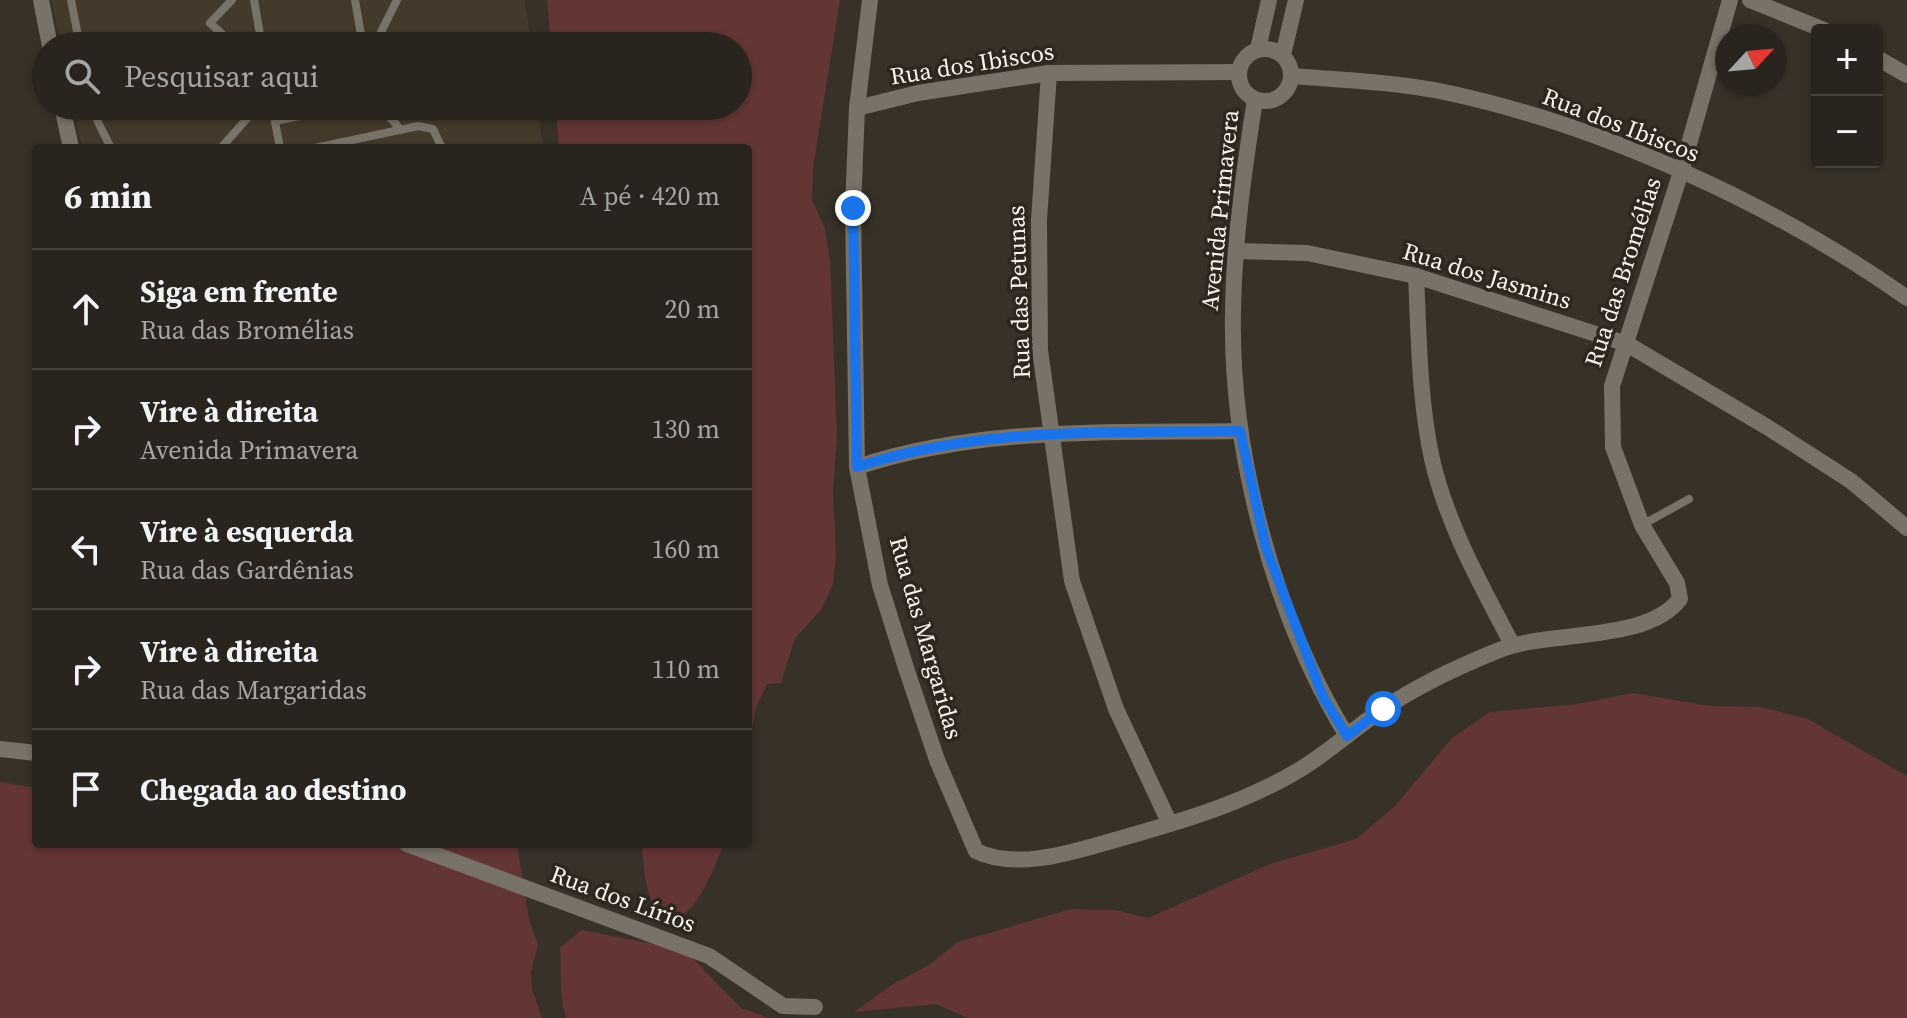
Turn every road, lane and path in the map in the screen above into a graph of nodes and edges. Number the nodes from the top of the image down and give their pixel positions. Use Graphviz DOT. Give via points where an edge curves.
graph roads {
  1 [pos="41,0"];
  2 [pos="71,0"];
  3 [pos="232,0"];
  4 [pos="254,0"];
  5 [pos="355,0"];
  6 [pos="397,0"];
  7 [pos="870,0"];
  8 [pos="1269,0"];
  9 [pos="1296,0"];
  10 [pos="1730,0"];
  11 [pos="1750,0"];
  12 [pos="1811,25"];
  13 [pos="47,32"];
  14 [pos="77,32"];
  15 [pos="220,32"];
  16 [pos="260,32"];
  17 [pos="361,32"];
  18 [pos="381,32"];
  19 [pos="1258,49"];
  20 [pos="1283,55"];
  21 [pos="1883,61"];
  22 [pos="1239,72"];
  23 [pos="1049,73"];
  24 [pos="1907,75"];
  25 [pos="1292,76"];
  26 [pos="1255,100"];
  27 [pos="857,108"];
  28 [pos="65,120"];
  29 [pos="97,120"];
  30 [pos="246,120"];
  31 [pos="280,120"];
  32 [pos="392,120"];
  33 [pos="275,121"];
  34 [pos="401,130"];
  35 [pos="70,144"];
  36 [pos="109,144"];
  37 [pos="225,144"];
  38 [pos="279,144"];
  39 [pos="334,144"];
  40 [pos="440,144"];
  41 [pos="1681,172"];
  42 [pos="1236,251"];
  43 [pos="1416,276"];
  44 [pos="1907,298"];
  45 [pos="1627,344"];
  46 [pos="1240,431"];
  47 [pos="1053,432"];
  48 [pos="857,467"];
  49 [pos="1689,499"];
  50 [pos="1642,525"];
  51 [pos="1907,528"];
  52 [pos="1512,644"];
  53 [pos="1347,736"];
  54 [pos="0,749"];
  55 [pos="32,753"];
  56 [pos="1170,824"];
  57 [pos="418,848"];
  58 [pos="976,851"];
  59 [pos="815,1007"];
  1 -- 13 [label="street"];
  2 -- 14 [label="lane"];
  3 -- 15 [label="lane" via="210,23"];
  4 -- 16 [label="lane"];
  5 -- 17 [label="lane"];
  6 -- 18 [label="lane"];
  7 -- 27 [label="street, Rua das Margaridas"];
  8 -- 19 [label="street"];
  9 -- 20 [label="street"];
  10 -- 41 [label="street, Rua das Bromélias"];
  11 -- 12 [label="street"];
  19 -- 20 [label="street"];
  19 -- 22 [label="street" via="1246,56"];
  20 -- 25 [label="street"];
  21 -- 24 [label="street"];
  22 -- 23 [label="street, Rua dos Ibiscos"];
  22 -- 26 [label="street" via="1243,90"];
  23 -- 27 [label="street, Rua dos Ibiscos"];
  23 -- 47 [label="street, Rua das Petunas" via="1039,220 1040,350"];
  25 -- 26 [label="street" via="1279,98"];
  25 -- 41 [label="street, Rua dos Ibiscos" via="1448,93 1561,125"];
  26 -- 42 [label="street, Avenida Primavera"];
  27 -- 48 [label="street, Rua das Margaridas" via="852,303"];
  28 -- 35 [label="street"];
  29 -- 36 [label="lane"];
  30 -- 37 [label="lane"];
  31 -- 33 [label="lane"];
  32 -- 34 [label="lane"];
  33 -- 38 [label="lane"];
  34 -- 39 [label="lane"];
  34 -- 40 [label="lane" via="433,129"];
  41 -- 44 [label="street, Rua dos Ibiscos" via="1765,210"];
  41 -- 45 [label="street, Rua das Bromélias"];
  42 -- 43 [label="street, Rua dos Jasmins" via="1307,253"];
  42 -- 46 [label="street, Avenida Primavera" via="1232,315"];
  43 -- 45 [label="street, Rua dos Jasmins"];
  43 -- 52 [label="street" via="1420,378 1432,461 1462,548"];
  45 -- 50 [label="street, Rua das Bromélias" via="1612,386 1613,447"];
  45 -- 51 [label="street, Rua dos Jasmins" via="1827,466"];
  46 -- 47 [label="street"];
  46 -- 53 [label="street, Avenida Primavera" via="1266,548 1323,697"];
  47 -- 48 [label="street" via="935,447"];
  47 -- 56 [label="street, Rua das Petunas" via="1072,581 1116,709"];
  48 -- 58 [label="street, Rua das Margaridas" via="880,585 937,760"];
  49 -- 50 [label="lane"];
  50 -- 52 [label="street, Rua das Bromélias" via="1677,583 1680,599 1670,612 1645,624"];
  52 -- 53 [label="street, Rua das Bromélias" via="1442,674"];
  53 -- 56 [label="street, Rua das Bromélias" via="1295,772 1239,801"];
  54 -- 55 [label="street"];
  56 -- 58 [label="street, Rua das Bromélias" via="1065,854 995,860"];
  57 -- 59 [label="street, Rua dos Lírios" via="709,956 783,1006"];
}
